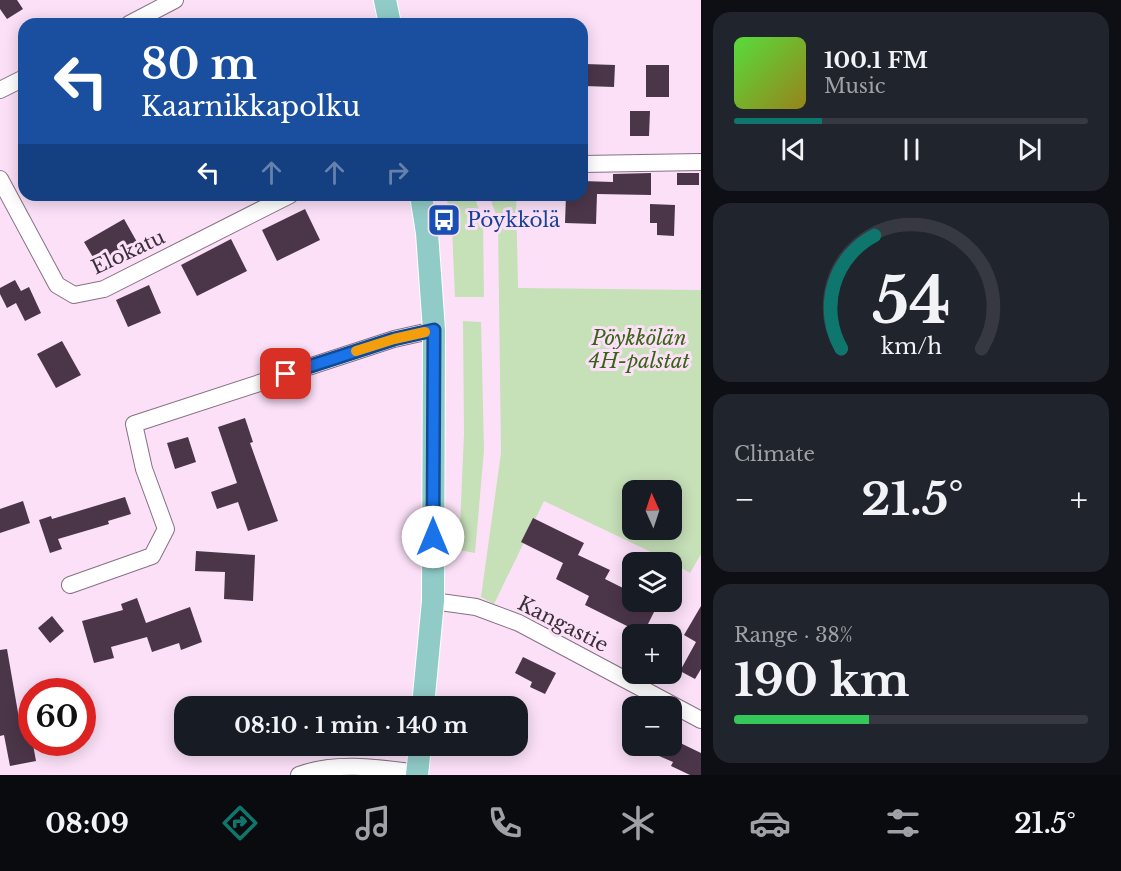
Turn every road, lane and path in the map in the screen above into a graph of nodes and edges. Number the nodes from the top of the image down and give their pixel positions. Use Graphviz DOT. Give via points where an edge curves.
graph roads {
  1 [pos="175,0"];
  2 [pos="385,0"];
  3 [pos="140,18"];
  4 [pos="389,18"];
  5 [pos="18,81"];
  6 [pos="0,90"];
  7 [pos="701,162"];
  8 [pos="588,164"];
  9 [pos="0,179"];
  10 [pos="278,201"];
  11 [pos="422,201"];
  12 [pos="434,330"];
  13 [pos="70,585"];
  14 [pos="433,601"];
  15 [pos="424,696"];
  16 [pos="701,720"];
  17 [pos="419,756"];
  18 [pos="417,774"];
  19 [pos="299,775"];
  1 -- 3 [label="street"];
  2 -- 4 [label="main road"];
  5 -- 6 [label="street"];
  7 -- 8 [label="street"];
  9 -- 10 [label="street, Elokatu" via="57,285 74,295 104,289"];
  11 -- 12 [label="main road"];
  12 -- 13 [label="street" via="394,339 134,424 144,469 166,529 152,556"];
  12 -- 14 [label="main road"];
  14 -- 15 [label="main road"];
  14 -- 16 [label="street, Kangastie" via="476,607 519,623"];
  17 -- 18 [label="main road"];
  18 -- 19 [label="street" via="378,768 336,768"];
}
